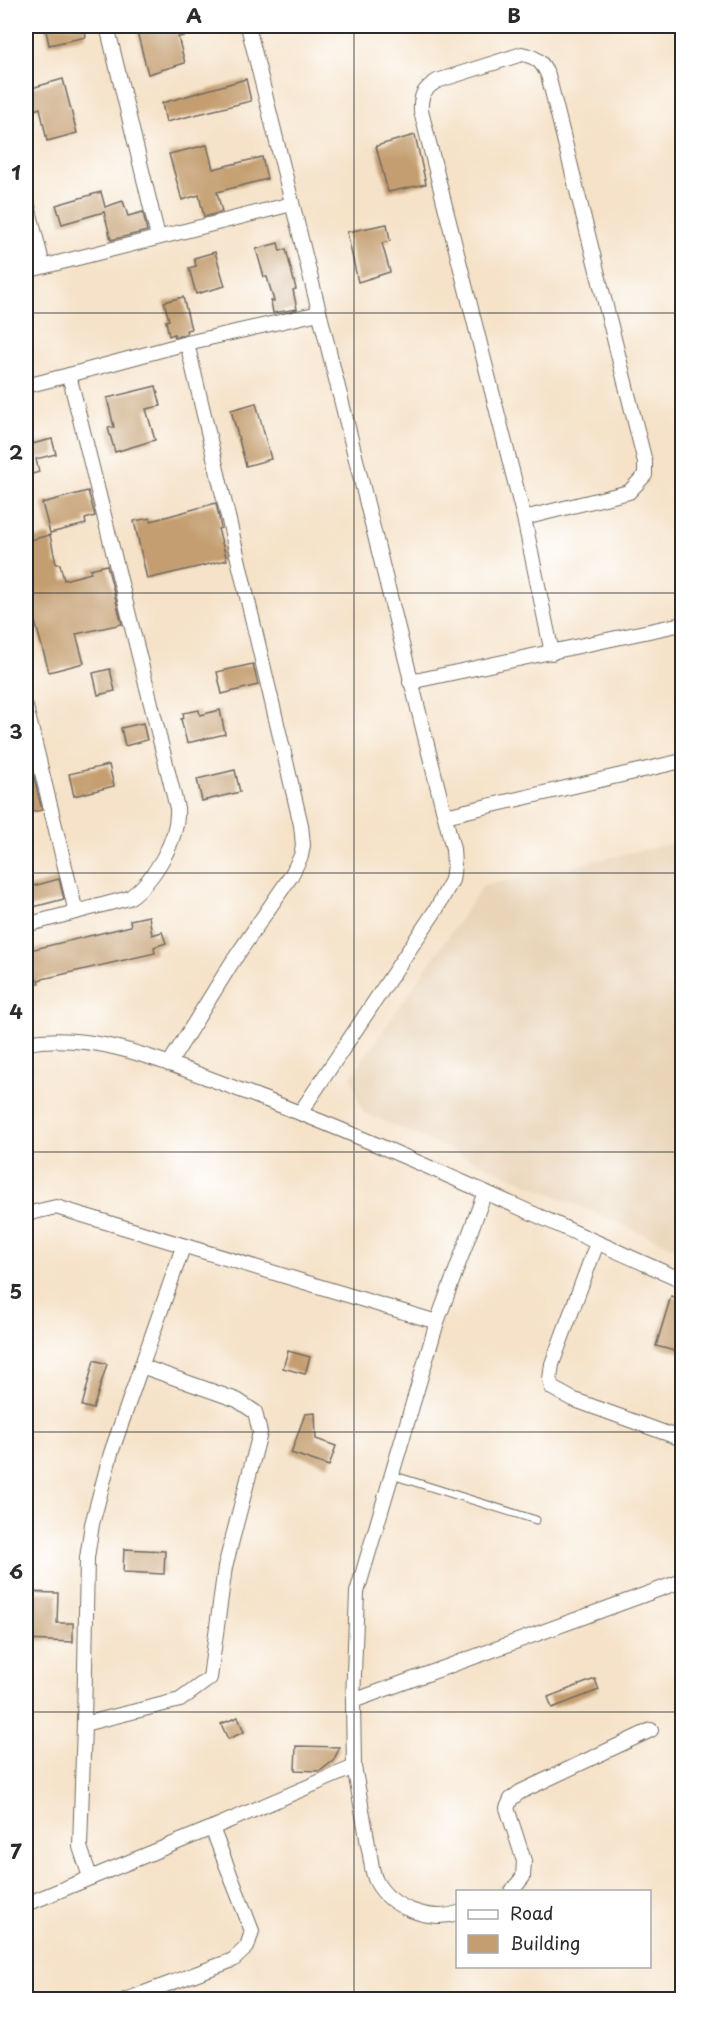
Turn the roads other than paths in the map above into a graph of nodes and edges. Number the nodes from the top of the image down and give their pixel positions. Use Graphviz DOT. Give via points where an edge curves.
graph roads {
  1 [pos="107,26"];
  2 [pos="248,26"];
  3 [pos="26,198"];
  4 [pos="292,204"];
  5 [pos="158,237"];
  6 [pos="43,266"];
  7 [pos="26,271"];
  8 [pos="319,313"];
  9 [pos="187,344"];
  10 [pos="69,375"];
  11 [pos="26,386"];
  12 [pos="524,518"];
  13 [pos="682,626"];
  14 [pos="552,653"];
  15 [pos="410,682"];
  16 [pos="26,707"];
  17 [pos="682,761"];
  18 [pos="445,816"];
  19 [pos="76,912"];
  20 [pos="26,925"];
  21 [pos="26,1043"];
  22 [pos="169,1064"];
  23 [pos="300,1113"];
  24 [pos="485,1192"];
  25 [pos="26,1214"];
  26 [pos="597,1243"];
  27 [pos="183,1247"];
  28 [pos="682,1280"];
  29 [pos="437,1322"];
  30 [pos="141,1366"];
  31 [pos="682,1439"];
  32 [pos="392,1475"];
  33 [pos="536,1520"];
  34 [pos="682,1581"];
  35 [pos="353,1701"];
  36 [pos="84,1724"];
  37 [pos="651,1730"];
  38 [pos="354,1767"];
  39 [pos="212,1828"];
  40 [pos="90,1877"];
  41 [pos="514,1890"];
  42 [pos="26,1902"];
  43 [pos="456,1914"];
  44 [pos="125,2000"];
  1 -- 5 [label="street"];
  2 -- 4 [label="street"];
  3 -- 6 [label="street"];
  4 -- 5 [label="street"];
  4 -- 8 [label="street"];
  5 -- 6 [label="street"];
  6 -- 7 [label="street"];
  8 -- 9 [label="street"];
  8 -- 15 [label="street"];
  9 -- 10 [label="street"];
  9 -- 22 [label="street" via="303,845 291,876"];
  10 -- 11 [label="street"];
  10 -- 19 [label="street" via="177,815 171,844 135,893 122,901"];
  12 -- 12 [label="street" via="420,98 426,87 438,81 522,54 535,57 548,75 645,462 645,475 629,492"];
  12 -- 14 [label="street"];
  13 -- 14 [label="street"];
  14 -- 15 [label="street"];
  15 -- 18 [label="street"];
  16 -- 19 [label="street"];
  17 -- 18 [label="street"];
  18 -- 23 [label="street" via="454,865 447,892"];
  19 -- 20 [label="street"];
  21 -- 22 [label="street" via="81,1042"];
  22 -- 23 [label="street"];
  23 -- 24 [label="street"];
  24 -- 26 [label="street"];
  24 -- 29 [label="street"];
  25 -- 27 [label="street" via="56,1207"];
  26 -- 28 [label="street"];
  26 -- 31 [label="street" via="552,1364 552,1388"];
  27 -- 29 [label="street"];
  27 -- 30 [label="street"];
  29 -- 32 [label="street"];
  30 -- 36 [label="street" via="111,1453 89,1540"];
  30 -- 36 [label="street" via="237,1400 255,1412 260,1433 225,1567 210,1678 180,1700"];
  32 -- 33 [label="lane"];
  32 -- 35 [label="street" via="357,1592"];
  34 -- 35 [label="street"];
  35 -- 38 [label="street"];
  36 -- 40 [label="street" via="80,1847"];
  37 -- 41 [label="street" via="520,1791 511,1799 507,1808 524,1861 523,1877"];
  38 -- 39 [label="street"];
  38 -- 43 [label="street" via="377,1882 404,1907 425,1915"];
  39 -- 40 [label="street"];
  39 -- 44 [label="street" via="252,1931 247,1947 234,1960"];
  40 -- 42 [label="street"];
}
